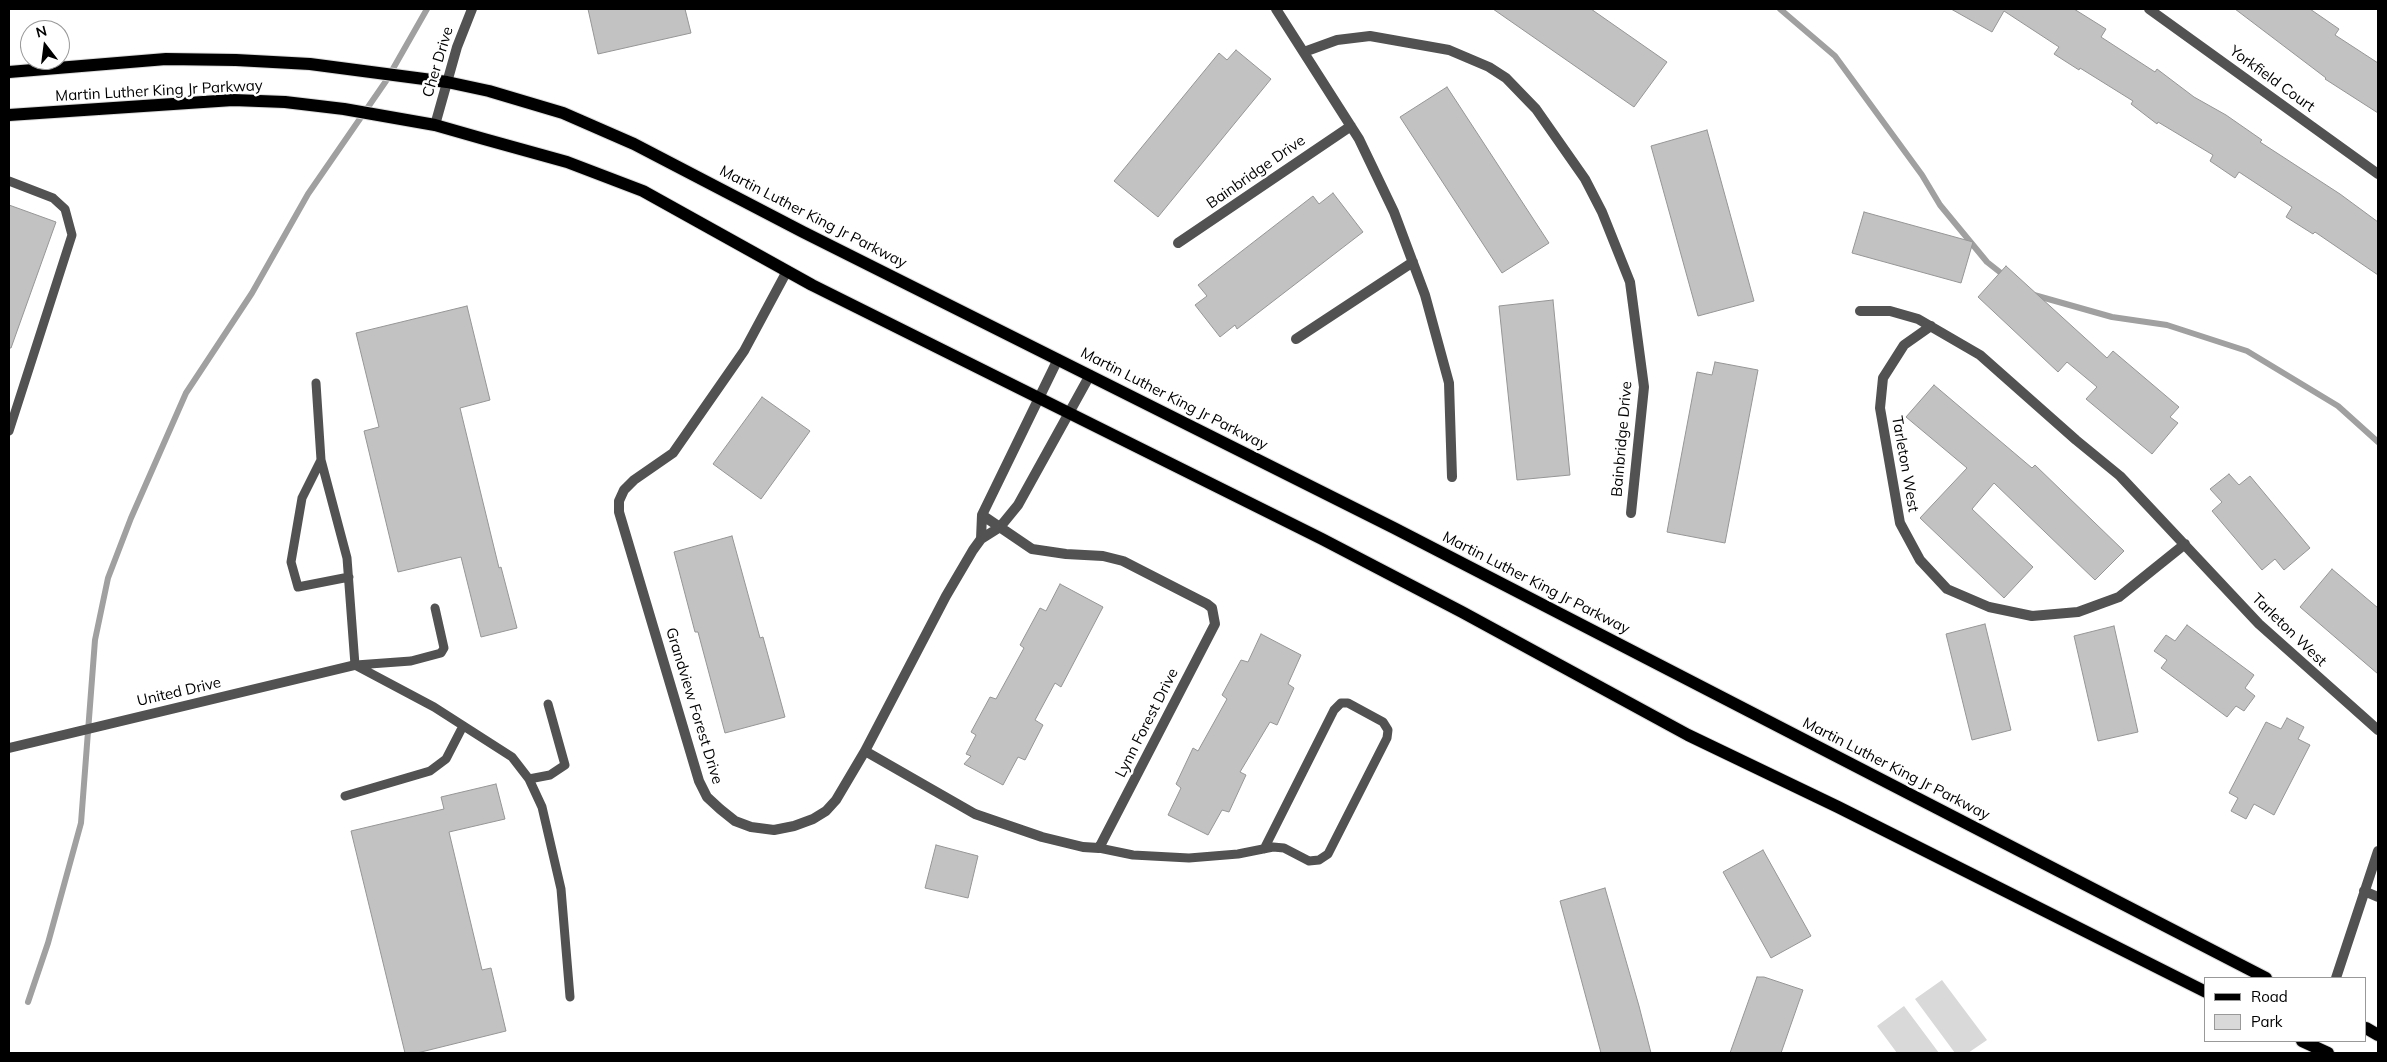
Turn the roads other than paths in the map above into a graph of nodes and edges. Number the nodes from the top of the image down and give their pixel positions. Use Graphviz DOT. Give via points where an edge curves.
graph roads {
  1 [pos="472,9"];
  2 [pos="1276,9"];
  3 [pos="2149,9"];
  4 [pos="1304,52"];
  5 [pos="9,72"];
  6 [pos="446,82"];
  7 [pos="9,115"];
  8 [pos="435,126"];
  9 [pos="1351,126"];
  10 [pos="2378,174"];
  11 [pos="9,181"];
  12 [pos="1178,243"];
  13 [pos="1413,262"];
  14 [pos="787,271"];
  15 [pos="1860,311"];
  16 [pos="1931,326"];
  17 [pos="1296,339"];
  18 [pos="1058,359"];
  19 [pos="1090,375"];
  20 [pos="316,383"];
  21 [pos="1038,400"];
  22 [pos="1069,414"];
  23 [pos="9,431"];
  24 [pos="321,460"];
  25 [pos="1452,477"];
  26 [pos="1630,513"];
  27 [pos="982,515"];
  28 [pos="1000,527"];
  29 [pos="981,539"];
  30 [pos="2185,544"];
  31 [pos="349,577"];
  32 [pos="435,608"];
  33 [pos="356,665"];
  34 [pos="548,704"];
  35 [pos="463,726"];
  36 [pos="2378,730"];
  37 [pos="9,748"];
  38 [pos="865,752"];
  39 [pos="529,779"];
  40 [pos="345,796"];
  41 [pos="1099,848"];
  42 [pos="1264,849"];
  43 [pos="2378,851"];
  44 [pos="2364,891"];
  45 [pos="2378,896"];
  46 [pos="2264,977"];
  47 [pos="2336,977"];
  48 [pos="2204,991"];
  49 [pos="570,997"];
  50 [pos="2367,1029"];
  51 [pos="2378,1035"];
  52 [pos="2304,1042"];
  53 [pos="2316,1047"];
  54 [pos="2328,1053"];
  1 -- 6 [label="street, Cher Drive"];
  2 -- 4 [label="street"];
  3 -- 10 [label="street, Yorkfield Court"];
  4 -- 9 [label="street"];
  4 -- 26 [label="street, Bainbridge Drive" via="1337,40 1370,36 1449,50 1489,66 1506,78 1536,109 1585,179 1630,282 1644,388"];
  5 -- 6 [label="main road, Martin Luther King Jr Parkway" via="166,60 236,60 310,64"];
  6 -- 8 [label="street, Cher Drive"];
  6 -- 18 [label="main road, Martin Luther King Jr Parkway" via="563,113 634,144"];
  7 -- 8 [label="main road, Martin Luther King Jr Parkway" via="233,100 344,109"];
  8 -- 14 [label="main road, Martin Luther King Jr Parkway" via="567,162 643,191"];
  9 -- 12 [label="street, Bainbridge Drive"];
  9 -- 13 [label="street" via="1394,212"];
  11 -- 23 [label="lane" via="53,198 65,209 72,235"];
  13 -- 17 [label="street"];
  13 -- 25 [label="street" via="1426,295 1449,383"];
  14 -- 21 [label="main road, Martin Luther King Jr Parkway"];
  14 -- 38 [label="street, Grandview Forest Drive" via="744,351 673,453 624,490 619,512 699,781 707,797 735,821 751,828 774,830 794,826 826,811"];
  15 -- 16 [label="street, Tarleton West" via="1890,311"];
  16 -- 30 [label="street, Tarleton West" via="1987,361 2120,476"];
  16 -- 30 [label="street, Tarleton West" via="1904,345 1893,361 1883,378 1880,408 1900,523 1920,560 1947,589 1989,607 2032,616 2078,612 2119,596"];
  18 -- 19 [label="main road, Martin Luther King Jr Parkway"];
  18 -- 21 [label="street, Grandview Forest Drive"];
  19 -- 22 [label="street, Grandview Forest Drive"];
  19 -- 46 [label="main road, Martin Luther King Jr Parkway" via="1394,528"];
  20 -- 24 [label="lane"];
  21 -- 22 [label="main road, Martin Luther King Jr Parkway"];
  21 -- 27 [label="street, Grandview Forest Drive"];
  22 -- 28 [label="street, Grandview Forest Drive" via="1018,505"];
  22 -- 48 [label="main road, Martin Luther King Jr Parkway" via="1392,576 1688,735"];
  24 -- 31 [label="lane"];
  24 -- 31 [label="lane" via="302,498 291,562 298,587"];
  27 -- 28 [label="street, Lynn Forest Drive"];
  27 -- 29 [label="street, Grandview Forest Drive"];
  28 -- 29 [label="street, Grandview Forest Drive"];
  28 -- 41 [label="street, Lynn Forest Drive" via="1032,549 1123,561 1207,604 1214,615 1215,624"];
  29 -- 38 [label="street, Grandview Forest Drive" via="946,596"];
  30 -- 36 [label="street, Tarleton West" via="2259,624"];
  31 -- 33 [label="lane"];
  32 -- 33 [label="lane" via="444,648 440,653 411,661"];
  33 -- 35 [label="lane"];
  33 -- 37 [label="street, United Drive"];
  34 -- 39 [label="lane" via="565,765 550,775"];
  35 -- 39 [label="lane" via="512,757"];
  35 -- 40 [label="lane" via="446,759 430,771"];
  38 -- 41 [label="street" via="974,814 1042,837"];
  39 -- 49 [label="lane" via="542,807 561,889"];
  41 -- 42 [label="lane" via="1133,855 1189,858"];
  42 -- 42 [label="lane" via="1284,848 1309,861 1319,860 1328,854 1387,738 1384,722 1341,702"];
  43 -- 44 [label="street"];
  44 -- 45 [label="street"];
  44 -- 47 [label="street"];
  50 -- 51 [label="main road"];
  52 -- 53 [label="main road"];
  53 -- 54 [label="main road"];
}
